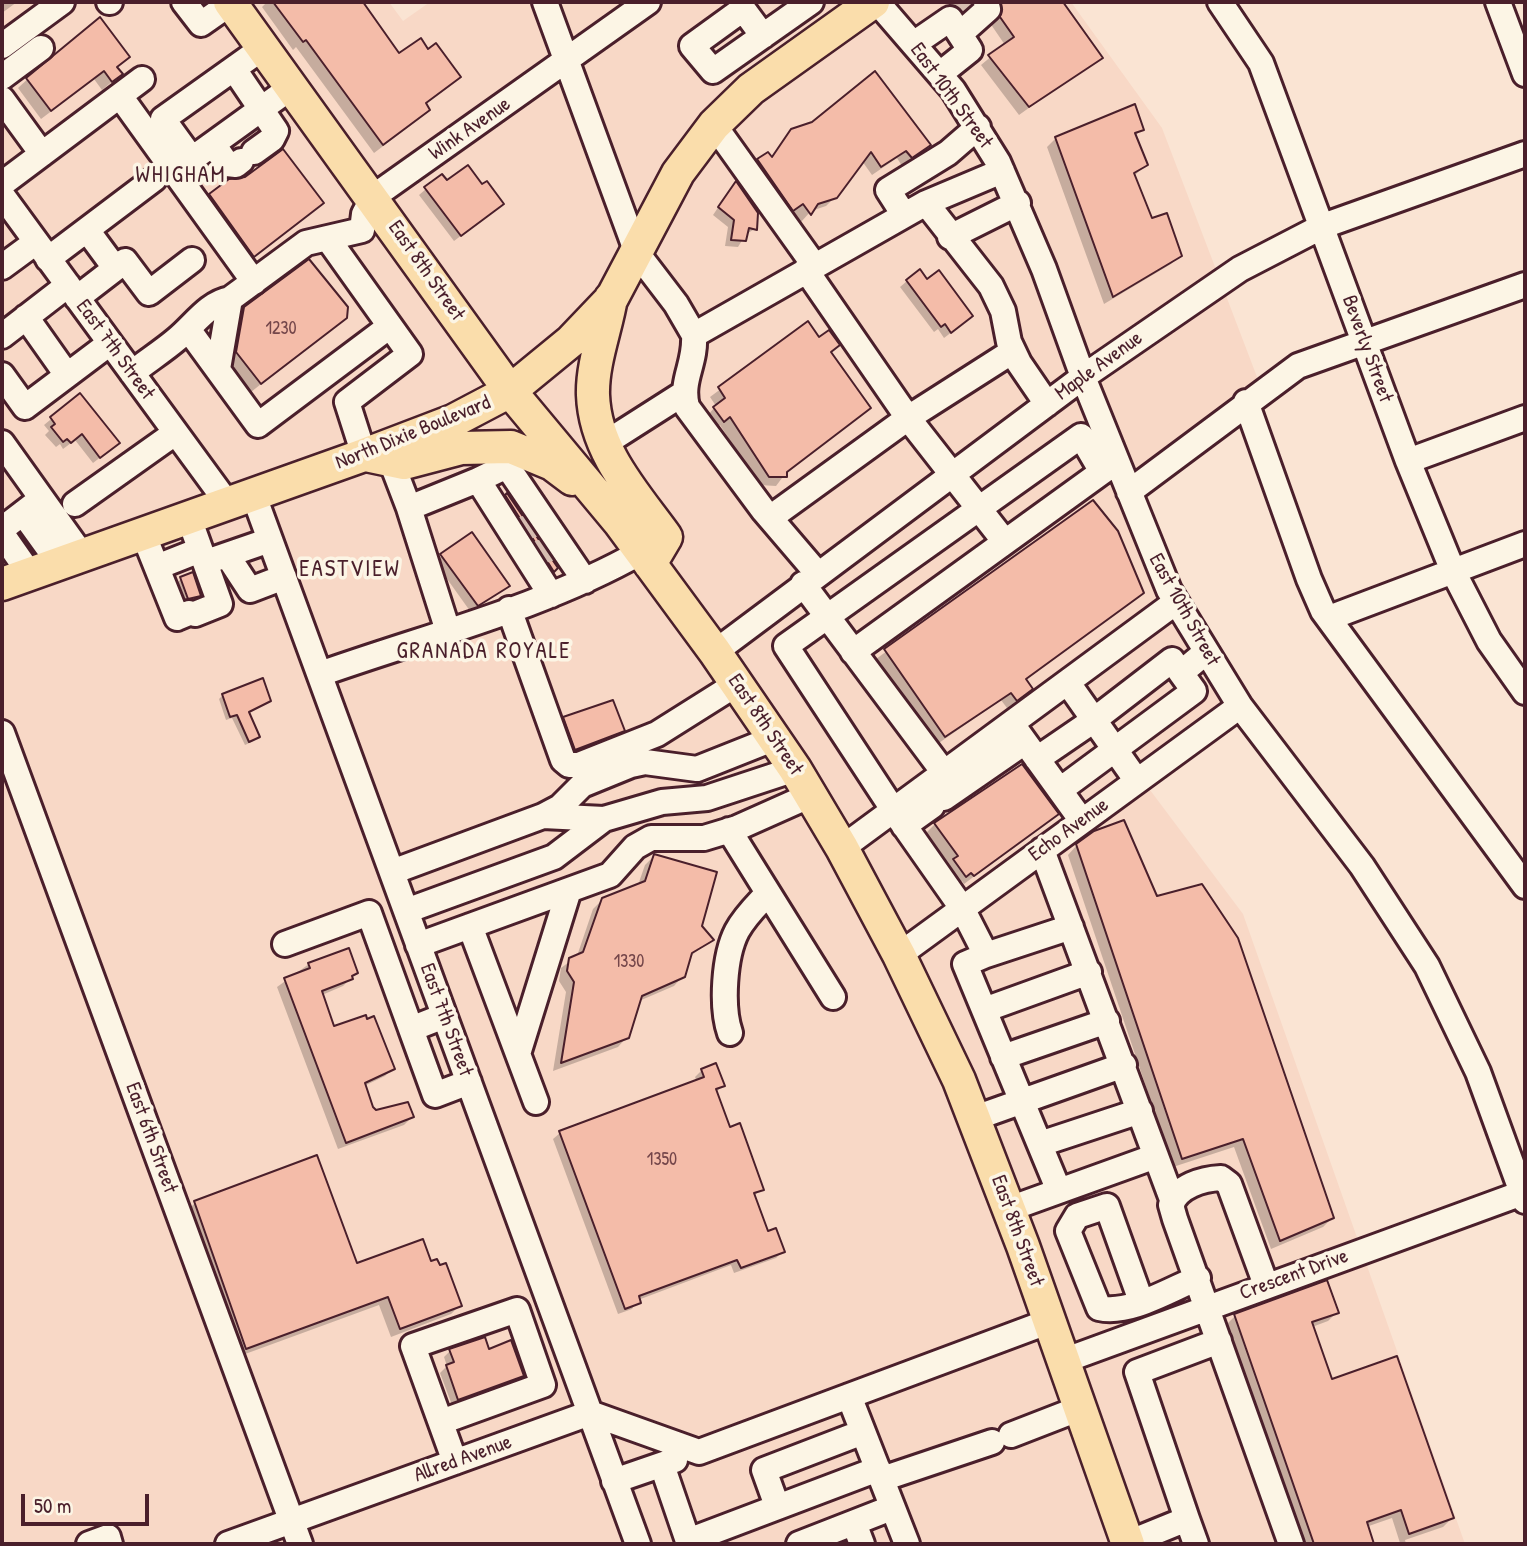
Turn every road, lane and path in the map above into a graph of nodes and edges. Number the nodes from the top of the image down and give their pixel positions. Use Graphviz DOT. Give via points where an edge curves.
graph roads {
  1 [pos="62,2"];
  2 [pos="184,2"];
  3 [pos="231,2"];
  4 [pos="545,2"];
  5 [pos="648,2"];
  6 [pos="819,2"];
  7 [pos="875,2"];
  8 [pos="1220,2"];
  9 [pos="1498,2"];
  10 [pos="802,8"];
  11 [pos="964,15"];
  12 [pos="764,36"];
  13 [pos="826,36"];
  14 [pos="915,43"];
  15 [pos="2,46"];
  16 [pos="264,47"];
  17 [pos="41,48"];
  18 [pos="566,60"];
  19 [pos="729,60"];
  20 [pos="4,69"];
  21 [pos="234,69"];
  22 [pos="940,74"];
  23 [pos="1525,74"];
  24 [pos="142,79"];
  25 [pos="293,86"];
  26 [pos="751,89"];
  27 [pos="120,96"];
  28 [pos="2,99"];
  29 [pos="262,108"];
  30 [pos="714,125"];
  31 [pos="978,127"];
  32 [pos="213,144"];
  33 [pos="42,154"];
  34 [pos="1525,154"];
  35 [pos="1002,171"];
  36 [pos="154,178"];
  37 [pos="2,184"];
  38 [pos="2,195"];
  39 [pos="1018,203"];
  40 [pos="368,206"];
  41 [pos="915,209"];
  42 [pos="1323,226"];
  43 [pos="87,230"];
  44 [pos="950,237"];
  45 [pos="328,239"];
  46 [pos="42,250"];
  47 [pos="637,253"];
  48 [pos="192,260"];
  49 [pos="2,267"];
  50 [pos="115,268"];
  51 [pos="810,268"];
  52 [pos="254,282"];
  53 [pos="1525,285"];
  54 [pos="72,292"];
  55 [pos="612,298"];
  56 [pos="230,299"];
  57 [pos="26,317"];
  58 [pos="390,326"];
  59 [pos="188,329"];
  60 [pos="2,335"];
  61 [pos="694,335"];
  62 [pos="1365,342"];
  63 [pos="110,343"];
  64 [pos="1013,351"];
  65 [pos="218,369"];
  66 [pos="132,373"];
  67 [pos="326,374"];
  68 [pos="2,375"];
  69 [pos="68,375"];
  70 [pos="1083,377"];
  71 [pos="510,391"];
  72 [pos="684,393"];
  73 [pos="347,402"];
  74 [pos="1246,402"];
  75 [pos="1047,404"];
  76 [pos="908,418"];
  77 [pos="1525,418"];
  78 [pos="176,433"];
  79 [pos="2,443"];
  80 [pos="604,444"];
  81 [pos="377,458"];
  82 [pos="1408,461"];
  83 [pos="1109,466"];
  84 [pos="951,474"];
  85 [pos="478,480"];
  86 [pos="1129,492"];
  87 [pos="598,498"];
  88 [pos="241,500"];
  89 [pos="75,504"];
  90 [pos="32,506"];
  91 [pos="410,508"];
  92 [pos="978,508"];
  93 [pos="521,517"];
  94 [pos="189,518"];
  95 [pos="771,518"];
  96 [pos="2,528"];
  97 [pos="144,533"];
  98 [pos="2,534"];
  99 [pos="270,540"];
  100 [pos="1005,542"];
  101 [pos="1525,544"];
  102 [pos="544,551"];
  103 [pos="211,556"];
  104 [pos="646,558"];
  105 [pos="71,559"];
  106 [pos="157,567"];
  107 [pos="1453,571"];
  108 [pos="284,577"];
  109 [pos="810,578"];
  110 [pos="16,579"];
  111 [pos="585,581"];
  112 [pos="250,590"];
  113 [pos="551,595"];
  114 [pos="1176,602"];
  115 [pos="220,604"];
  116 [pos="509,610"];
  117 [pos="828,615"];
  118 [pos="1329,618"];
  119 [pos="448,631"];
  120 [pos="715,652"];
  121 [pos="853,652"];
  122 [pos="1206,652"];
  123 [pos="1181,673"];
  124 [pos="320,674"];
  125 [pos="738,683"];
  126 [pos="1068,683"];
  127 [pos="1525,692"];
  128 [pos="1240,706"];
  129 [pos="1094,720"];
  130 [pos="2,733"];
  131 [pos="775,738"];
  132 [pos="1025,741"];
  133 [pos="1115,749"];
  134 [pos="1137,780"];
  135 [pos="803,782"];
  136 [pos="1060,790"];
  137 [pos="940,793"];
  138 [pos="542,816"];
  139 [pos="899,818"];
  140 [pos="604,819"];
  141 [pos="1082,821"];
  142 [pos="729,831"];
  143 [pos="842,848"];
  144 [pos="1042,850"];
  145 [pos="392,872"];
  146 [pos="1525,886"];
  147 [pos="569,890"];
  148 [pos="768,893"];
  149 [pos="962,908"];
  150 [pos="470,926"];
  151 [pos="412,927"];
  152 [pos="1071,927"];
  153 [pos="377,938"];
  154 [pos="285,944"];
  155 [pos="899,955"];
  156 [pos="986,955"];
  157 [pos="1089,972"];
  158 [pos="833,997"];
  159 [pos="984,1010"];
  160 [pos="444,1016"];
  161 [pos="1107,1021"];
  162 [pos="411,1029"];
  163 [pos="730,1033"];
  164 [pos="455,1044"];
  165 [pos="518,1054"];
  166 [pos="421,1056"];
  167 [pos="1003,1056"];
  168 [pos="1124,1065"];
  169 [pos="469,1082"];
  170 [pos="536,1102"];
  171 [pos="1022,1102"];
  172 [pos="1140,1111"];
  173 [pos="975,1118"];
  174 [pos="1040,1144"];
  175 [pos="1156,1156"];
  176 [pos="1059,1191"];
  177 [pos="1524,1195"];
  178 [pos="1172,1202"];
  179 [pos="1009,1209"];
  180 [pos="1198,1278"];
  181 [pos="1266,1285"];
  182 [pos="1141,1301"];
  183 [pos="1207,1307"];
  184 [pos="1050,1321"];
  185 [pos="1219,1341"];
  186 [pos="1063,1361"];
  187 [pos="849,1396"];
  188 [pos="813,1409"];
  189 [pos="1078,1409"];
  190 [pos="590,1413"];
  191 [pos="441,1422"];
  192 [pos="863,1432"];
  193 [pos="828,1446"];
  194 [pos="699,1452"];
  195 [pos="455,1462"];
  196 [pos="662,1465"];
  197 [pos="880,1474"];
  198 [pos="614,1481"];
  199 [pos="777,1506"];
  200 [pos="881,1512"];
  201 [pos="1187,1519"];
  202 [pos="296,1533"];
  203 [pos="858,1534"];
  204 [pos="825,1539"];
  205 [pos="89,1544"];
  206 [pos="110,1544"];
  207 [pos="228,1544"];
  208 [pos="638,1544"];
  209 [pos="799,1544"];
  210 [pos="907,1544"];
  211 [pos="1128,1544"];
  212 [pos="1196,1544"];
  213 [pos="1291,1544"];
  1 -- 15 [label="street"];
  2 -- 3 [label="street" via="201,24"];
  3 -- 16 [label="main road, East 8th Street"];
  4 -- 18 [label="street"];
  5 -- 18 [label="street, Wink Avenue"];
  6 -- 13 [label="street"];
  7 -- 13 [label="main road, North Dixie Boulevard"];
  7 -- 14 [label="street, East 10th Street"];
  8 -- 42 [label="street, Beverly Street" via="1261,63"];
  9 -- 23 [label="street"];
  10 -- 12 [label="street"];
  10 -- 13 [label="street"];
  11 -- 14 [label="street"];
  11 -- 22 [label="street" via="971,50"];
  12 -- 19 [label="street"];
  12 -- 19 [label="street" via="743,9 692,46 713,71"];
  13 -- 26 [label="main road, North Dixie Boulevard"];
  14 -- 22 [label="street, East 10th Street"];
  16 -- 21 [label="street"];
  16 -- 25 [label="main road, East 8th Street"];
  17 -- 20 [label="street"];
  18 -- 40 [label="street, Wink Avenue"];
  18 -- 47 [label="street"];
  19 -- 26 [label="street"];
  21 -- 29 [label="street"];
  21 -- 32 [label="street" via="163,119 192,159"];
  22 -- 31 [label="street, East 10th Street"];
  24 -- 27 [label="street"];
  25 -- 29 [label="street"];
  25 -- 40 [label="main road, East 8th Street"];
  26 -- 30 [label="main road, North Dixie Boulevard"];
  27 -- 33 [label="street"];
  27 -- 52 [label="street"];
  28 -- 33 [label="street"];
  29 -- 32 [label="street"];
  29 -- 32 [label="street" via="276,131 272,139 236,165 227,164"];
  30 -- 47 [label="main road, North Dixie Boulevard" via="678,173"];
  30 -- 51 [label="street"];
  31 -- 35 [label="street, East 10th Street"];
  31 -- 41 [label="street" via="948,153 888,190"];
  33 -- 37 [label="street"];
  34 -- 42 [label="street, Maple Avenue"];
  35 -- 39 [label="street, East 10th Street"];
  35 -- 41 [label="street"];
  36 -- 43 [label="street"];
  38 -- 46 [label="street, East 7th Street"];
  39 -- 44 [label="street"];
  39 -- 70 [label="street, East 10th Street"];
  40 -- 45 [label="street, Wink Avenue" via="348,215"];
  40 -- 71 [label="main road, East 8th Street"];
  41 -- 44 [label="street"];
  41 -- 51 [label="street"];
  42 -- 62 [label="street, Beverly Street"];
  42 -- 70 [label="street, Maple Avenue" via="1240,269"];
  43 -- 46 [label="street"];
  43 -- 50 [label="street"];
  44 -- 64 [label="street" via="991,286"];
  45 -- 52 [label="street" via="306,243"];
  45 -- 58 [label="street"];
  46 -- 49 [label="street"];
  46 -- 54 [label="street, East 7th Street"];
  47 -- 55 [label="main road, North Dixie Boulevard"];
  47 -- 61 [label="street"];
  48 -- 50 [label="street" via="149,293 125,261"];
  50 -- 54 [label="street"];
  51 -- 61 [label="street"];
  51 -- 76 [label="street"];
  52 -- 56 [label="street"];
  53 -- 62 [label="street"];
  54 -- 57 [label="street"];
  54 -- 63 [label="street, East 7th Street"];
  55 -- 71 [label="main road, North Dixie Boulevard" via="571,341"];
  55 -- 80 [label="main road" via="593,395"];
  56 -- 59 [label="street" via="211,308"];
  56 -- 65 [label="street"];
  57 -- 60 [label="street"];
  57 -- 69 [label="street"];
  58 -- 67 [label="street"];
  58 -- 73 [label="street" via="410,354"];
  59 -- 65 [label="street"];
  59 -- 66 [label="street"];
  61 -- 72 [label="street" via="695,354 682,387"];
  62 -- 74 [label="street" via="1297,366"];
  62 -- 82 [label="street, Beverly Street"];
  63 -- 66 [label="street, East 7th Street"];
  63 -- 69 [label="street"];
  64 -- 75 [label="street"];
  64 -- 76 [label="street"];
  65 -- 67 [label="street" via="258,425"];
  66 -- 78 [label="street, East 7th Street"];
  67 -- 73 [label="street"];
  68 -- 69 [label="street" via="25,407"];
  70 -- 75 [label="street, Maple Avenue"];
  70 -- 83 [label="street, East 10th Street"];
  71 -- 81 [label="main road, North Dixie Boulevard"];
  71 -- 87 [label="main road, East 8th Street"];
  72 -- 80 [label="street"];
  72 -- 95 [label="street" via="687,407"];
  73 -- 81 [label="street"];
  74 -- 86 [label="street"];
  74 -- 118 [label="street" via="1309,579"];
  75 -- 84 [label="street, Maple Avenue"];
  76 -- 84 [label="street"];
  76 -- 95 [label="street"];
  77 -- 82 [label="street"];
  78 -- 88 [label="street, East 7th Street"];
  78 -- 89 [label="street"];
  79 -- 90 [label="street"];
  80 -- 104 [label="main road" via="666,537"];
  81 -- 87 [label="main road" via="404,463 461,448 511,447 552,464"];
  81 -- 88 [label="main road, North Dixie Boulevard"];
  81 -- 91 [label="street"];
  82 -- 107 [label="street, Beverly Street"];
  83 -- 86 [label="street, East 10th Street"];
  83 -- 92 [label="street" via="1081,436"];
  83 -- 100 [label="street"];
  84 -- 92 [label="street"];
  84 -- 109 [label="street, Maple Avenue"];
  85 -- 91 [label="street"];
  85 -- 93 [label="street"];
  85 -- 93 [label="street" via="507,467"];
  86 -- 114 [label="street, East 10th Street"];
  87 -- 104 [label="main road, East 8th Street"];
  88 -- 94 [label="main road, North Dixie Boulevard"];
  88 -- 99 [label="street, East 7th Street"];
  90 -- 96 [label="street"];
  90 -- 105 [label="street"];
  91 -- 119 [label="street"];
  92 -- 100 [label="street"];
  92 -- 117 [label="street"];
  93 -- 102 [label="street"];
  93 -- 102 [label="street"];
  94 -- 97 [label="main road, North Dixie Boulevard"];
  94 -- 103 [label="street"];
  95 -- 109 [label="street"];
  97 -- 105 [label="main road, North Dixie Boulevard"];
  97 -- 106 [label="street"];
  98 -- 110 [label="street"];
  99 -- 103 [label="street"];
  99 -- 108 [label="street, East 7th Street"];
  100 -- 121 [label="street"];
  101 -- 107 [label="street"];
  102 -- 111 [label="street"];
  102 -- 113 [label="street"];
  103 -- 106 [label="street"];
  103 -- 112 [label="street"];
  103 -- 115 [label="street"];
  104 -- 111 [label="street"];
  104 -- 120 [label="main road, East 8th Street"];
  105 -- 110 [label="main road, North Dixie Boulevard"];
  106 -- 115 [label="street" via="187,615"];
  107 -- 118 [label="street"];
  107 -- 127 [label="street, Beverly Street" via="1489,641"];
  108 -- 112 [label="street"];
  108 -- 124 [label="street, East 7th Street"];
  109 -- 117 [label="street"];
  109 -- 120 [label="street, Maple Avenue"];
  111 -- 113 [label="street"];
  112 -- 115 [label="street"];
  113 -- 116 [label="street"];
  114 -- 122 [label="street, East 10th Street"];
  114 -- 126 [label="street"];
  116 -- 119 [label="street"];
  116 -- 125 [label="street" via="563,760 569,765 657,734"];
  117 -- 121 [label="street"];
  117 -- 139 [label="street" via="786,646"];
  118 -- 146 [label="street"];
  119 -- 124 [label="street"];
  120 -- 125 [label="main road, East 8th Street"];
  121 -- 137 [label="street"];
  122 -- 123 [label="street"];
  122 -- 128 [label="street, East 10th Street"];
  123 -- 129 [label="street" via="1172,660"];
  123 -- 133 [label="street" via="1194,691"];
  124 -- 145 [label="street, East 7th Street"];
  125 -- 131 [label="main road, East 8th Street"];
  126 -- 129 [label="street"];
  126 -- 132 [label="street"];
  128 -- 134 [label="street, Echo Avenue"];
  128 -- 177 [label="street, East 10th Street" via="1362,866 1427,966 1474,1062"];
  129 -- 132 [label="street"];
  129 -- 133 [label="street"];
  130 -- 202 [label="street, East 6th Street"];
  131 -- 135 [label="main road, East 8th Street"];
  131 -- 138 [label="street" via="697,769 645,762 631,765 582,785 560,807"];
  132 -- 136 [label="street"];
  132 -- 137 [label="street"];
  133 -- 134 [label="street"];
  133 -- 136 [label="street"];
  134 -- 141 [label="street, Echo Avenue"];
  135 -- 140 [label="street" via="662,802"];
  135 -- 142 [label="street"];
  135 -- 143 [label="main road, East 8th Street"];
  136 -- 141 [label="street"];
  137 -- 139 [label="street"];
  137 -- 139 [label="street"];
  138 -- 140 [label="street"];
  138 -- 145 [label="street"];
  139 -- 143 [label="street"];
  139 -- 149 [label="street"];
  140 -- 151 [label="street" via="554,857"];
  141 -- 144 [label="street, Echo Avenue"];
  142 -- 147 [label="street" via="705,838 651,838 610,875"];
  142 -- 148 [label="street"];
  143 -- 155 [label="main road, East 8th Street"];
  144 -- 149 [label="street, Echo Avenue"];
  144 -- 152 [label="street"];
  145 -- 151 [label="street, East 7th Street"];
  147 -- 150 [label="street"];
  147 -- 165 [label="street"];
  148 -- 158 [label="street"];
  148 -- 163 [label="street" via="735,934 724,991"];
  149 -- 155 [label="street, Echo Avenue"];
  149 -- 156 [label="street"];
  150 -- 151 [label="street"];
  150 -- 165 [label="street"];
  151 -- 153 [label="street"];
  151 -- 160 [label="street, East 7th Street"];
  152 -- 156 [label="street"];
  152 -- 157 [label="street"];
  153 -- 154 [label="street" via="369,913"];
  153 -- 162 [label="street"];
  155 -- 173 [label="main road, East 8th Street"];
  156 -- 159 [label="street" via="965,964"];
  157 -- 159 [label="street"];
  157 -- 161 [label="street"];
  159 -- 167 [label="street"];
  160 -- 162 [label="street"];
  160 -- 164 [label="street, East 7th Street"];
  161 -- 167 [label="street"];
  161 -- 168 [label="street"];
  162 -- 166 [label="street"];
  164 -- 166 [label="street"];
  164 -- 169 [label="street, East 7th Street"];
  165 -- 170 [label="street"];
  166 -- 169 [label="street" via="435,1095"];
  167 -- 171 [label="street"];
  168 -- 171 [label="street"];
  168 -- 172 [label="street"];
  169 -- 190 [label="street, East 7th Street"];
  171 -- 173 [label="street"];
  171 -- 174 [label="street"];
  172 -- 174 [label="street"];
  172 -- 175 [label="street"];
  173 -- 179 [label="main road, East 8th Street"];
  174 -- 176 [label="street"];
  175 -- 176 [label="street"];
  175 -- 178 [label="street"];
  176 -- 179 [label="street"];
  177 -- 181 [label="street, Crescent Drive"];
  178 -- 180 [label="street"];
  178 -- 181 [label="street" via="1184,1188 1202,1182 1221,1178 1229,1184"];
  179 -- 184 [label="main road, East 8th Street"];
  180 -- 182 [label="street"];
  180 -- 183 [label="street"];
  181 -- 183 [label="street, Crescent Drive"];
  183 -- 185 [label="street"];
  183 -- 186 [label="street, Crescent Drive"];
  184 -- 186 [label="main road, East 8th Street"];
  184 -- 187 [label="street"];
  185 -- 201 [label="street" via="1137,1372"];
  185 -- 213 [label="street"];
  186 -- 189 [label="main road, East 8th Street"];
  187 -- 188 [label="street"];
  187 -- 192 [label="street"];
  188 -- 193 [label="street"];
  188 -- 194 [label="street"];
  189 -- 197 [label="street" via="1002,1439"];
  189 -- 211 [label="main road, East 8th Street"];
  190 -- 194 [label="street"];
  190 -- 195 [label="street, Allred Avenue"];
  190 -- 198 [label="street, East 7th Street"];
  191 -- 191 [label="street" via="413,1346 517,1310 543,1385"];
  191 -- 195 [label="street"];
  192 -- 193 [label="street"];
  192 -- 197 [label="street"];
  193 -- 199 [label="street" via="764,1470"];
  194 -- 196 [label="street"];
  195 -- 202 [label="street, Allred Avenue"];
  196 -- 198 [label="street"];
  196 -- 199 [label="street" via="688,1541"];
  197 -- 199 [label="street"];
  197 -- 210 [label="street"];
  198 -- 208 [label="street, East 7th Street"];
  200 -- 203 [label="street"];
  201 -- 211 [label="street"];
  201 -- 212 [label="street"];
  202 -- 207 [label="street, Allred Avenue"];
  203 -- 204 [label="street"];
  204 -- 209 [label="street"];
  205 -- 206 [label="street" via="108,1537"];
}
